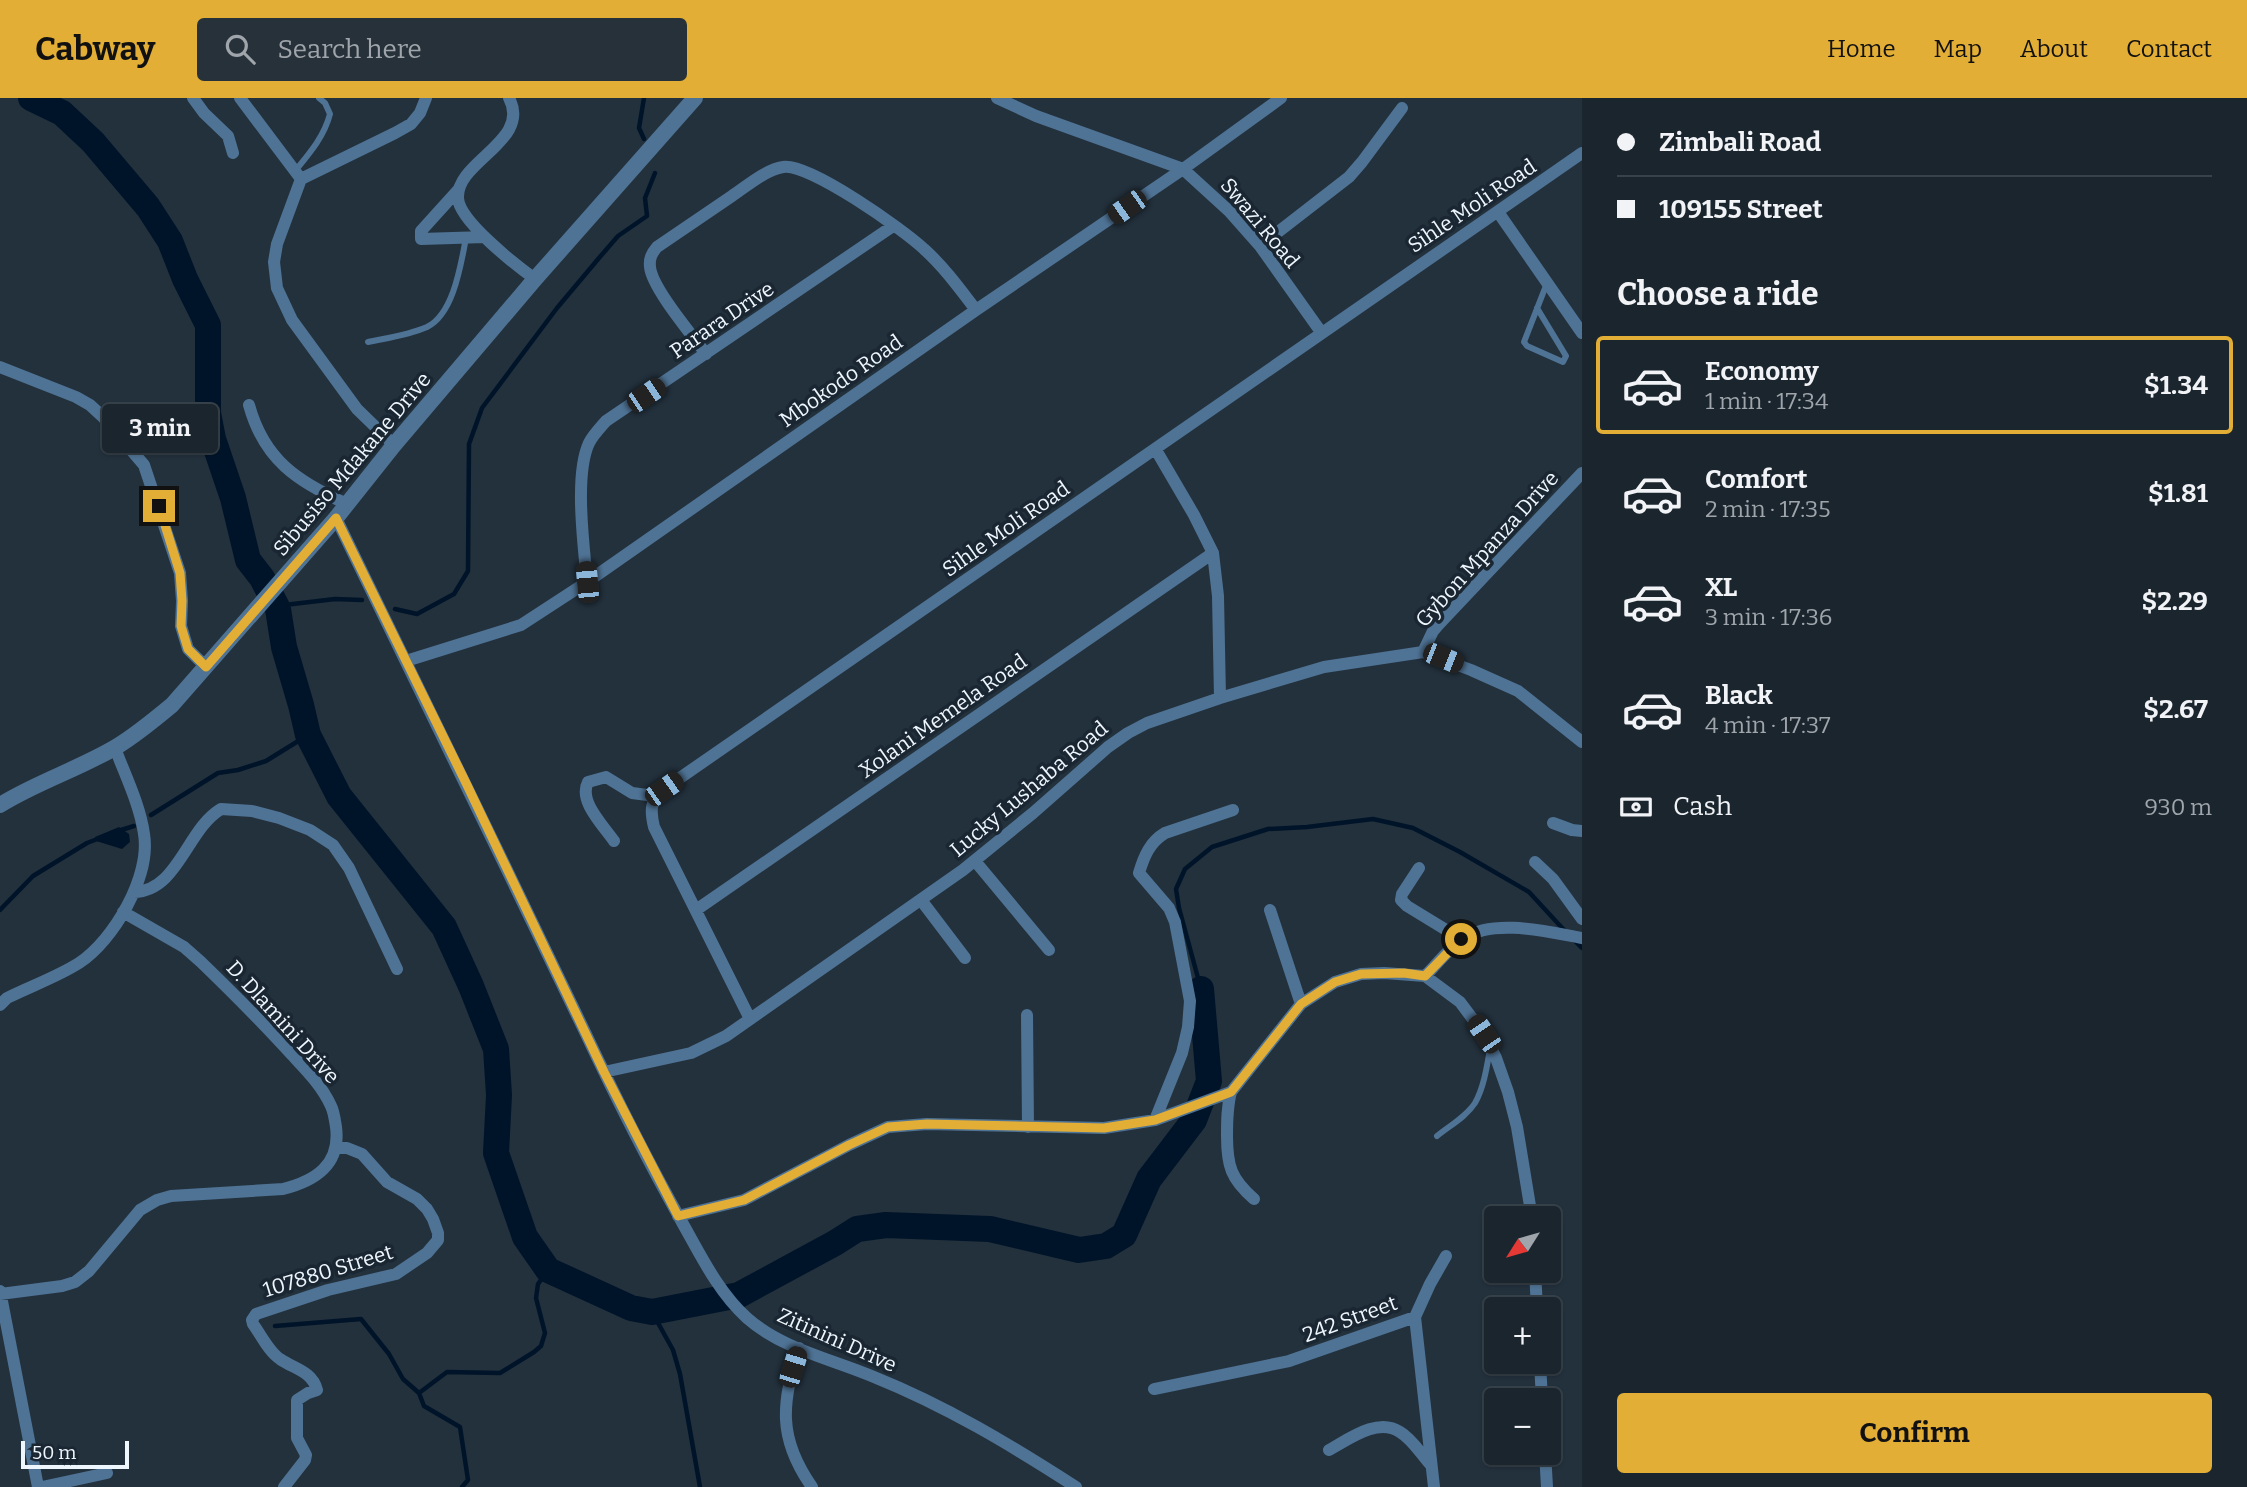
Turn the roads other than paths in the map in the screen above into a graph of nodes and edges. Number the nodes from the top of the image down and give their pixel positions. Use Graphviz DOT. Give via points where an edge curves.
graph roads {
  1 [pos="193,98"];
  2 [pos="240,98"];
  3 [pos="319,98"];
  4 [pos="426,98"];
  5 [pos="509,98"];
  6 [pos="695,98"];
  7 [pos="997,98"];
  8 [pos="1281,98"];
  9 [pos="1402,108"];
  10 [pos="233,153"];
  11 [pos="1582,153"];
  12 [pos="1183,169"];
  13 [pos="298,175"];
  14 [pos="459,190"];
  15 [pos="1498,212"];
  16 [pos="893,226"];
  17 [pos="485,237"];
  18 [pos="466,238"];
  19 [pos="1260,246"];
  20 [pos="535,279"];
  21 [pos="1547,283"];
  22 [pos="1537,308"];
  23 [pos="976,310"];
  24 [pos="1321,332"];
  25 [pos="1582,332"];
  26 [pos="368,342"];
  27 [pos="706,354"];
  28 [pos="0,367"];
  29 [pos="248,405"];
  30 [pos="394,445"];
  31 [pos="1156,450"];
  32 [pos="1582,473"];
  33 [pos="347,504"];
  34 [pos="336,518"];
  35 [pos="1213,553"];
  36 [pos="587,582"];
  37 [pos="1423,652"];
  38 [pos="406,661"];
  39 [pos="206,667"];
  40 [pos="1220,698"];
  41 [pos="1582,742"];
  42 [pos="115,748"];
  43 [pos="655,796"];
  44 [pos="0,805"];
  45 [pos="1233,810"];
  46 [pos="1553,823"];
  47 [pos="1582,831"];
  48 [pos="614,841"];
  49 [pos="975,860"];
  50 [pos="1535,862"];
  51 [pos="1419,868"];
  52 [pos="134,892"];
  53 [pos="921,900"];
  54 [pos="696,910"];
  55 [pos="1270,910"];
  56 [pos="123,912"];
  57 [pos="1582,919"];
  58 [pos="1582,938"];
  59 [pos="1461,939"];
  60 [pos="1049,950"];
  61 [pos="965,958"];
  62 [pos="397,969"];
  63 [pos="1425,976"];
  64 [pos="1301,1004"];
  65 [pos="0,1005"];
  66 [pos="1027,1015"];
  67 [pos="750,1019"];
  68 [pos="1490,1047"];
  69 [pos="604,1072"];
  70 [pos="1225,1094"];
  71 [pos="1155,1120"];
  72 [pos="1028,1127"];
  73 [pos="1437,1136"];
  74 [pos="337,1148"];
  75 [pos="1254,1199"];
  76 [pos="1530,1206"];
  77 [pos="678,1216"];
  78 [pos="1446,1256"];
  79 [pos="0,1293"];
  80 [pos="1415,1317"];
  81 [pos="799,1348"];
  82 [pos="1154,1389"];
  83 [pos="1329,1450"];
  84 [pos="1430,1464"];
  85 [pos="1546,1465"];
  86 [pos="107,1473"];
  87 [pos="40,1487"];
  88 [pos="284,1487"];
  89 [pos="812,1487"];
  90 [pos="1076,1487"];
  91 [pos="1434,1487"];
  92 [pos="1547,1487"];
  1 -- 10 [label="street" via="228,136"];
  2 -- 13 [label="street"];
  3 -- 13 [label="lane" via="330,114 328,124"];
  4 -- 13 [label="street" via="411,124 396,134"];
  5 -- 14 [label="street" via="511,125"];
  6 -- 20 [label="street, Sibusiso Mdakane Drive"];
  7 -- 12 [label="street, Swazi Road"];
  8 -- 12 [label="street, Mbokodo Road"];
  9 -- 19 [label="street" via="1349,177"];
  11 -- 15 [label="street, Sihle Moli Road"];
  12 -- 19 [label="street, Swazi Road"];
  12 -- 23 [label="street, Mbokodo Road"];
  13 -- 30 [label="street" via="277,244 277,288 292,320 357,409"];
  14 -- 17 [label="street" via="461,209"];
  14 -- 18 [label="street" via="421,231 421,239"];
  15 -- 21 [label="street"];
  15 -- 24 [label="street, Sihle Moli Road"];
  16 -- 23 [label="street" via="927,251"];
  16 -- 27 [label="street, Parara Drive"];
  16 -- 27 [label="street" via="803,170 786,166 750,183 651,255 650,271 657,285"];
  17 -- 18 [label="street"];
  17 -- 20 [label="street"];
  18 -- 26 [label="lane" via="458,279 437,321"];
  19 -- 24 [label="street, Swazi Road"];
  20 -- 30 [label="street, Sibusiso Mdakane Drive"];
  21 -- 22 [label="lane"];
  21 -- 25 [label="street"];
  22 -- 22 [label="lane" via="1566,356 1563,362 1525,344"];
  23 -- 36 [label="street, Mbokodo Road"];
  24 -- 31 [label="street, Sihle Moli Road"];
  27 -- 36 [label="street, Parara Drive" via="606,421 589,444 582,476"];
  28 -- 39 [label="street" via="90,405 144,465 180,573 181,626 188,649"];
  29 -- 33 [label="street" via="275,458 303,483"];
  30 -- 33 [label="street, Sibusiso Mdakane Drive"];
  31 -- 35 [label="street"];
  31 -- 43 [label="street, Sihle Moli Road"];
  32 -- 37 [label="street, Gybon Mpanza Drive" via="1439,624"];
  33 -- 34 [label="street, Sibusiso Mdakane Drive"];
  34 -- 38 [label="street, Zitinini Drive"];
  34 -- 39 [label="street, Sibusiso Mdakane Drive"];
  35 -- 40 [label="street"];
  35 -- 54 [label="street, Xolani Memela Road"];
  36 -- 38 [label="street, Mbokodo Road" via="521,625"];
  37 -- 40 [label="street, Lucky Lushaba Road" via="1324,667"];
  37 -- 41 [label="street, Lucky Lushaba Road" via="1518,691"];
  38 -- 69 [label="street, Zitinini Drive"];
  39 -- 42 [label="street, Sibusiso Mdakane Drive" via="172,705"];
  40 -- 49 [label="street, Lucky Lushaba Road" via="1128,733"];
  42 -- 44 [label="street, Sibusiso Mdakane Drive"];
  42 -- 52 [label="street" via="144,831 145,859"];
  43 -- 48 [label="street" via="632,793 606,777 588,782 584,794 588,804"];
  43 -- 54 [label="street" via="654,827"];
  45 -- 71 [label="street" via="1157,838 1139,873 1175,922 1190,1001 1182,1053"];
  46 -- 47 [label="street"];
  49 -- 53 [label="street, Lucky Lushaba Road"];
  49 -- 60 [label="street"];
  50 -- 57 [label="street"];
  51 -- 59 [label="street" via="1401,900"];
  52 -- 56 [label="street"];
  52 -- 62 [label="street" via="158,886 207,820 221,809 279,818 322,837 341,856"];
  53 -- 61 [label="street"];
  53 -- 67 [label="street, Lucky Lushaba Road"];
  54 -- 67 [label="street"];
  55 -- 64 [label="street"];
  56 -- 65 [label="street" via="81,962"];
  56 -- 74 [label="street, D. Dlamini Drive" via="201,962 308,1072 332,1108"];
  58 -- 59 [label="street" via="1487,929"];
  59 -- 63 [label="street"];
  63 -- 64 [label="street" via="1384,973 1346,978"];
  63 -- 68 [label="street" via="1460,1002"];
  64 -- 70 [label="street"];
  66 -- 72 [label="street"];
  67 -- 69 [label="street, Lucky Lushaba Road" via="691,1053"];
  68 -- 73 [label="lane" via="1475,1102"];
  68 -- 76 [label="street" via="1517,1127"];
  69 -- 77 [label="street, Zitinini Drive"];
  70 -- 71 [label="street"];
  70 -- 75 [label="street" via="1227,1158 1237,1181"];
  71 -- 72 [label="street" via="1104,1128"];
  72 -- 77 [label="street" via="888,1127 744,1200"];
  74 -- 79 [label="street" via="320,1174 300,1185 157,1200 139,1210 82,1277 62,1286"];
  74 -- 88 [label="street, 107880 Street" via="362,1154 387,1182 417,1199 433,1219 438,1240 396,1274 328,1290 254,1317 253,1324 280,1360 306,1373 317,1390 297,1400 297,1438 306,1455"];
  77 -- 81 [label="street, Zitinini Drive" via="713,1277 745,1316"];
  78 -- 80 [label="street"];
  79 -- 87 [label="street"];
  80 -- 82 [label="street, 242 Street" via="1289,1361"];
  80 -- 84 [label="street, 242 Street"];
  81 -- 89 [label="street" via="787,1385 785,1426 792,1452"];
  81 -- 90 [label="street, Zitinini Drive" via="957,1414"];
  83 -- 84 [label="street" via="1367,1430 1389,1427 1404,1434"];
  84 -- 91 [label="street, 242 Street"];
  85 -- 92 [label="street"];
  86 -- 87 [label="street"];
}
